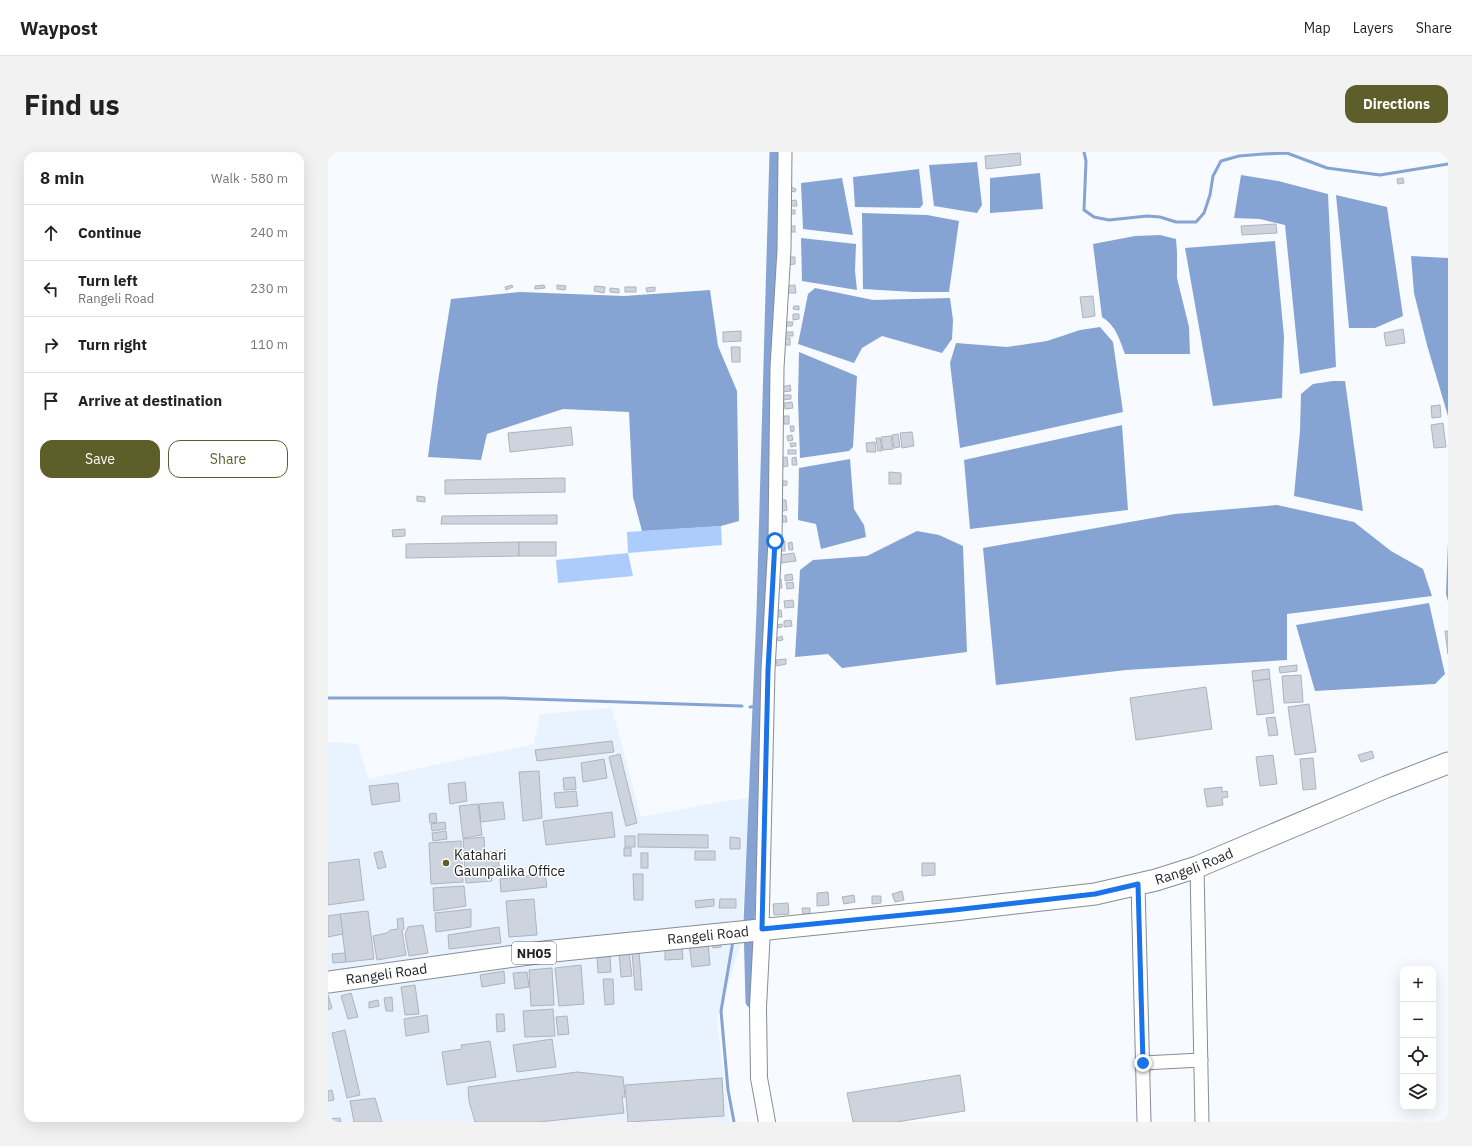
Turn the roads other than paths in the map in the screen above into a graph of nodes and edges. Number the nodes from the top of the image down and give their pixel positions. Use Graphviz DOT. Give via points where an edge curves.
graph roads {
  1 [pos="785,152"];
  2 [pos="1448,763"];
  3 [pos="1197,867"];
  4 [pos="1138,884"];
  5 [pos="752,930"];
  6 [pos="328,982"];
  7 [pos="1201,1060"];
  8 [pos="1143,1063"];
  9 [pos="767,1122"];
  10 [pos="1144,1122"];
  11 [pos="1202,1122"];
  1 -- 5 [label="street" via="784,250 777,368 775,541"];
  2 -- 3 [label="main road, Rangeli Road / NH05"];
  3 -- 4 [label="main road, Rangeli Road / NH05"];
  3 -- 7 [label="street"];
  4 -- 5 [label="main road, Rangeli Road / NH05" via="1095,894"];
  4 -- 8 [label="street"];
  5 -- 6 [label="main road, Rangeli Road / NH05" via="544,952"];
  5 -- 9 [label="street" via="758,1007 759,1078"];
  7 -- 8 [label="street"];
  7 -- 11 [label="street"];
  8 -- 10 [label="street"];
}
